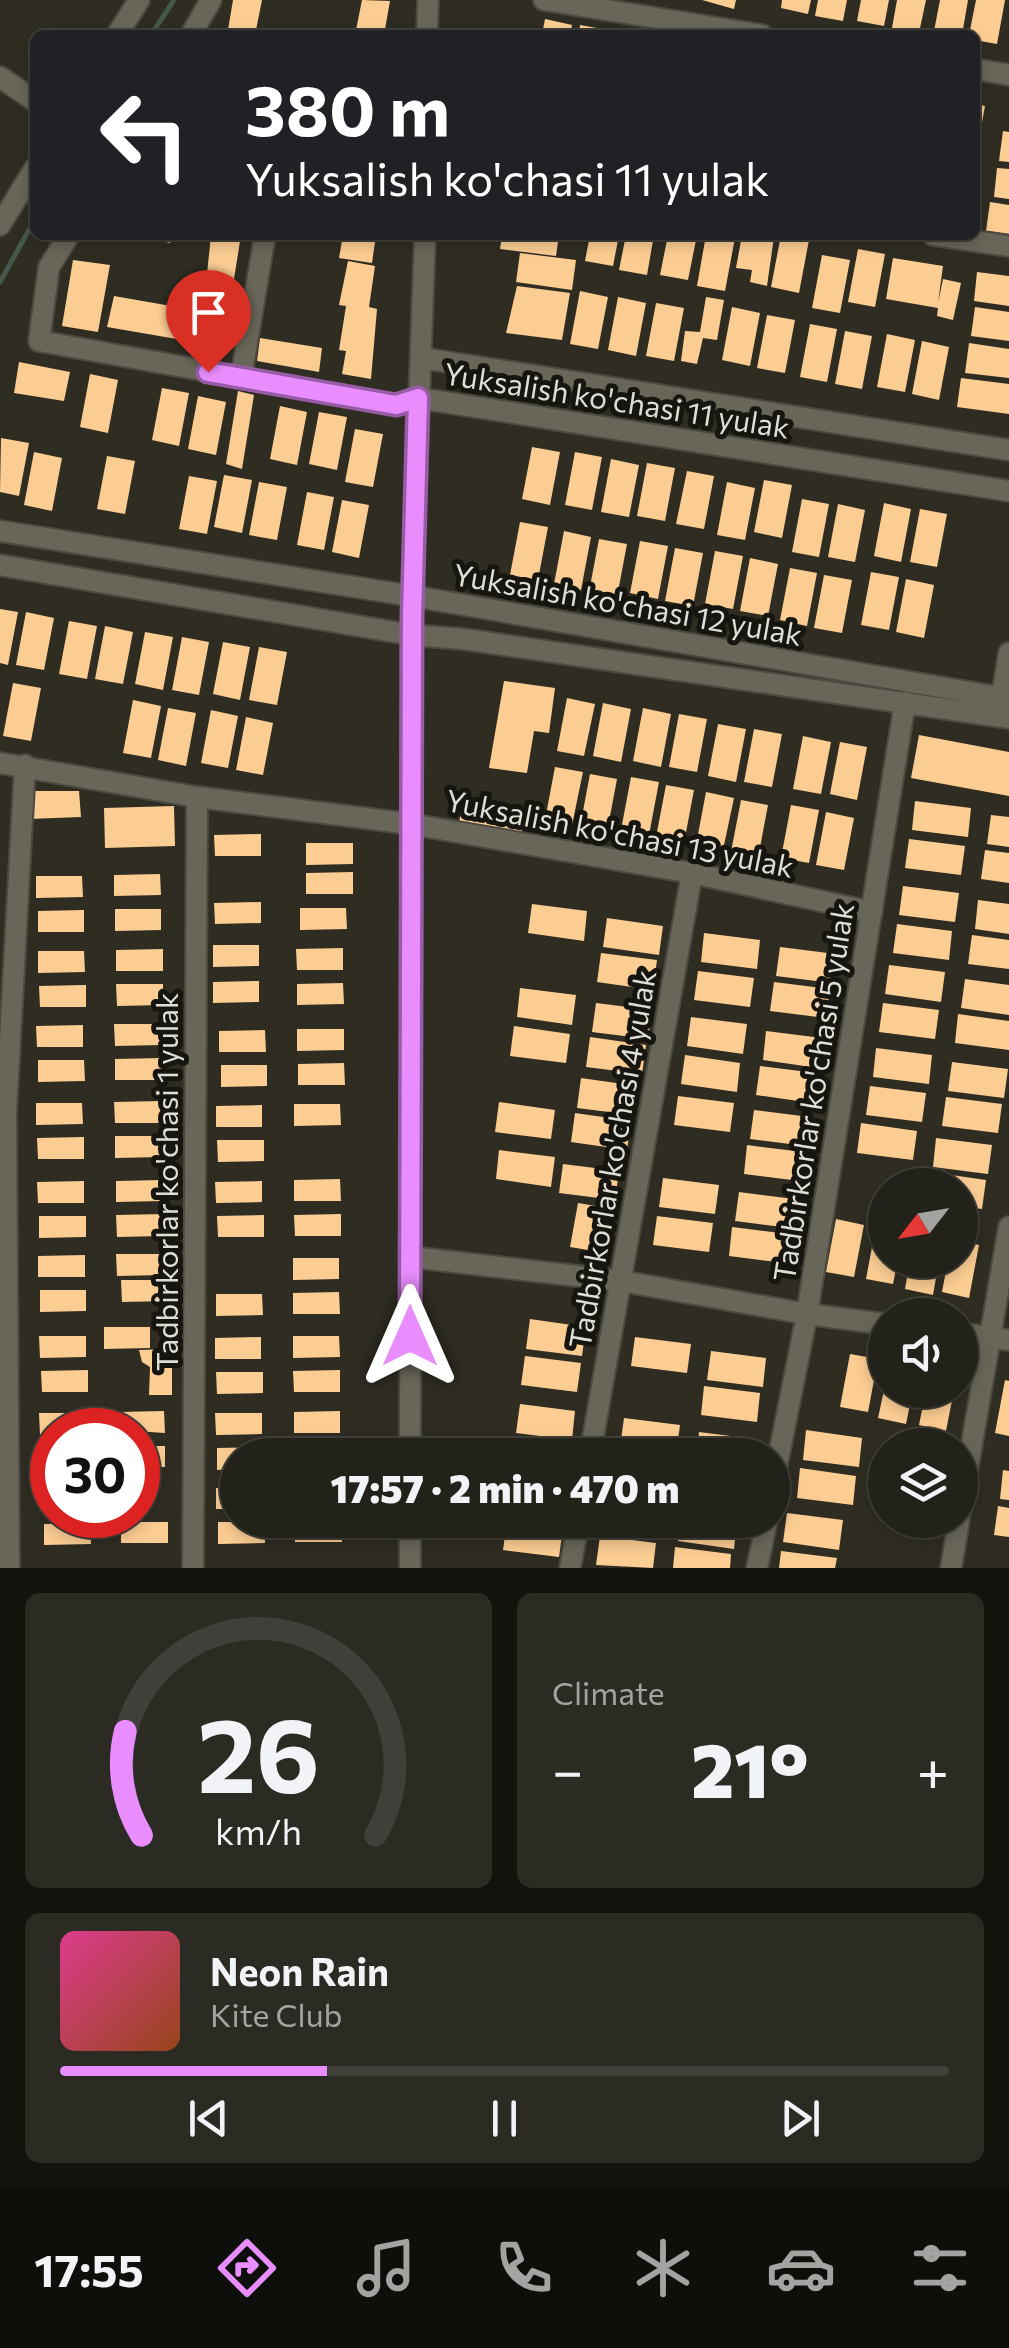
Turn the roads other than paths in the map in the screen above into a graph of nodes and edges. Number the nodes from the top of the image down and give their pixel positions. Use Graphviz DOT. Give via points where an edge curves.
graph roads {
  1 [pos="139,0"];
  2 [pos="211,0"];
  3 [pos="428,0"];
  4 [pos="544,0"];
  5 [pos="120,30"];
  6 [pos="194,30"];
  7 [pos="427,30"];
  8 [pos="731,30"];
  9 [pos="980,70"];
  10 [pos="1009,75"];
  11 [pos="0,77"];
  12 [pos="30,98"];
  13 [pos="30,176"];
  14 [pos="0,225"];
  15 [pos="65,240"];
  16 [pos="264,240"];
  17 [pos="425,240"];
  18 [pos="968,240"];
  19 [pos="1009,246"];
  20 [pos="422,358"];
  21 [pos="242,378"];
  22 [pos="418,398"];
  23 [pos="1009,450"];
  24 [pos="1009,490"];
  25 [pos="0,531"];
  26 [pos="0,564"];
  27 [pos="327,583"];
  28 [pos="412,596"];
  29 [pos="322,620"];
  30 [pos="412,635"];
  31 [pos="1009,652"];
  32 [pos="905,702"];
  33 [pos="1004,707"];
  34 [pos="0,763"];
  35 [pos="25,766"];
  36 [pos="197,796"];
  37 [pos="411,824"];
  38 [pos="692,873"];
  39 [pos="872,912"];
  40 [pos="1009,1227"];
  41 [pos="410,1257"];
  42 [pos="621,1281"];
  43 [pos="807,1314"];
  44 [pos="868,1322"];
  45 [pos="999,1339"];
  46 [pos="978,1435"];
  47 [pos="410,1438"];
  48 [pos="593,1438"];
  49 [pos="782,1438"];
  50 [pos="410,1538"];
  51 [pos="576,1538"];
  52 [pos="763,1538"];
  53 [pos="956,1538"];
  54 [pos="4,1568"];
  55 [pos="193,1568"];
  56 [pos="410,1568"];
  57 [pos="570,1568"];
  58 [pos="757,1568"];
  59 [pos="951,1568"];
  1 -- 5 [label="street"];
  2 -- 6 [label="street"];
  3 -- 7 [label="street"];
  4 -- 8 [label="street"];
  9 -- 10 [label="street"];
  11 -- 12 [label="street"];
  13 -- 14 [label="street"];
  15 -- 21 [label="street, Yuksalish ko'chasi 11 yulak" via="49,266 39,341"];
  16 -- 21 [label="street"];
  17 -- 20 [label="street"];
  18 -- 19 [label="street"];
  20 -- 22 [label="street"];
  20 -- 23 [label="street"];
  21 -- 22 [label="street, Yuksalish ko'chasi 11 yulak" via="396,405"];
  22 -- 24 [label="street, Yuksalish ko'chasi 11 yulak"];
  22 -- 28 [label="street"];
  25 -- 27 [label="street, Yuksalish ko'chasi 12 yulak"];
  26 -- 29 [label="street, Yuksalish ko'chasi 12 yulak"];
  27 -- 28 [label="street, Yuksalish ko'chasi 12 yulak"];
  27 -- 29 [label="street"];
  28 -- 30 [label="street"];
  28 -- 33 [label="street, Yuksalish ko'chasi 12 yulak"];
  29 -- 30 [label="street, Yuksalish ko'chasi 12 yulak"];
  30 -- 32 [label="street, Yuksalish ko'chasi 12 yulak"];
  30 -- 37 [label="street"];
  31 -- 33 [label="street"];
  32 -- 33 [label="street, Yuksalish ko'chasi 12 yulak"];
  32 -- 39 [label="street, Tadbirkorlar ko'chasi 5 yulak"];
  34 -- 35 [label="street, Yuksalish ko'chasi 13 yulak"];
  35 -- 36 [label="street, Yuksalish ko'chasi 13 yulak"];
  35 -- 54 [label="street" via="6,1113"];
  36 -- 37 [label="street, Yuksalish ko'chasi 13 yulak"];
  36 -- 55 [label="street, Tadbirkorlar ko'chasi 1 yulak"];
  37 -- 38 [label="street, Yuksalish ko'chasi 13 yulak"];
  37 -- 41 [label="street"];
  38 -- 39 [label="street, Yuksalish ko'chasi 13 yulak"];
  38 -- 42 [label="street, Tadbirkorlar ko'chasi 4 yulak"];
  39 -- 43 [label="street, Tadbirkorlar ko'chasi 5 yulak"];
  40 -- 45 [label="street"];
  41 -- 42 [label="street"];
  41 -- 47 [label="street"];
  42 -- 43 [label="street"];
  42 -- 48 [label="street, Tadbirkorlar ko'chasi 4 yulak"];
  43 -- 44 [label="street"];
  43 -- 49 [label="street, Tadbirkorlar ko'chasi 5 yulak"];
  45 -- 46 [label="street"];
  50 -- 56 [label="street"];
  51 -- 57 [label="street"];
  52 -- 58 [label="street"];
  53 -- 59 [label="street"];
}
